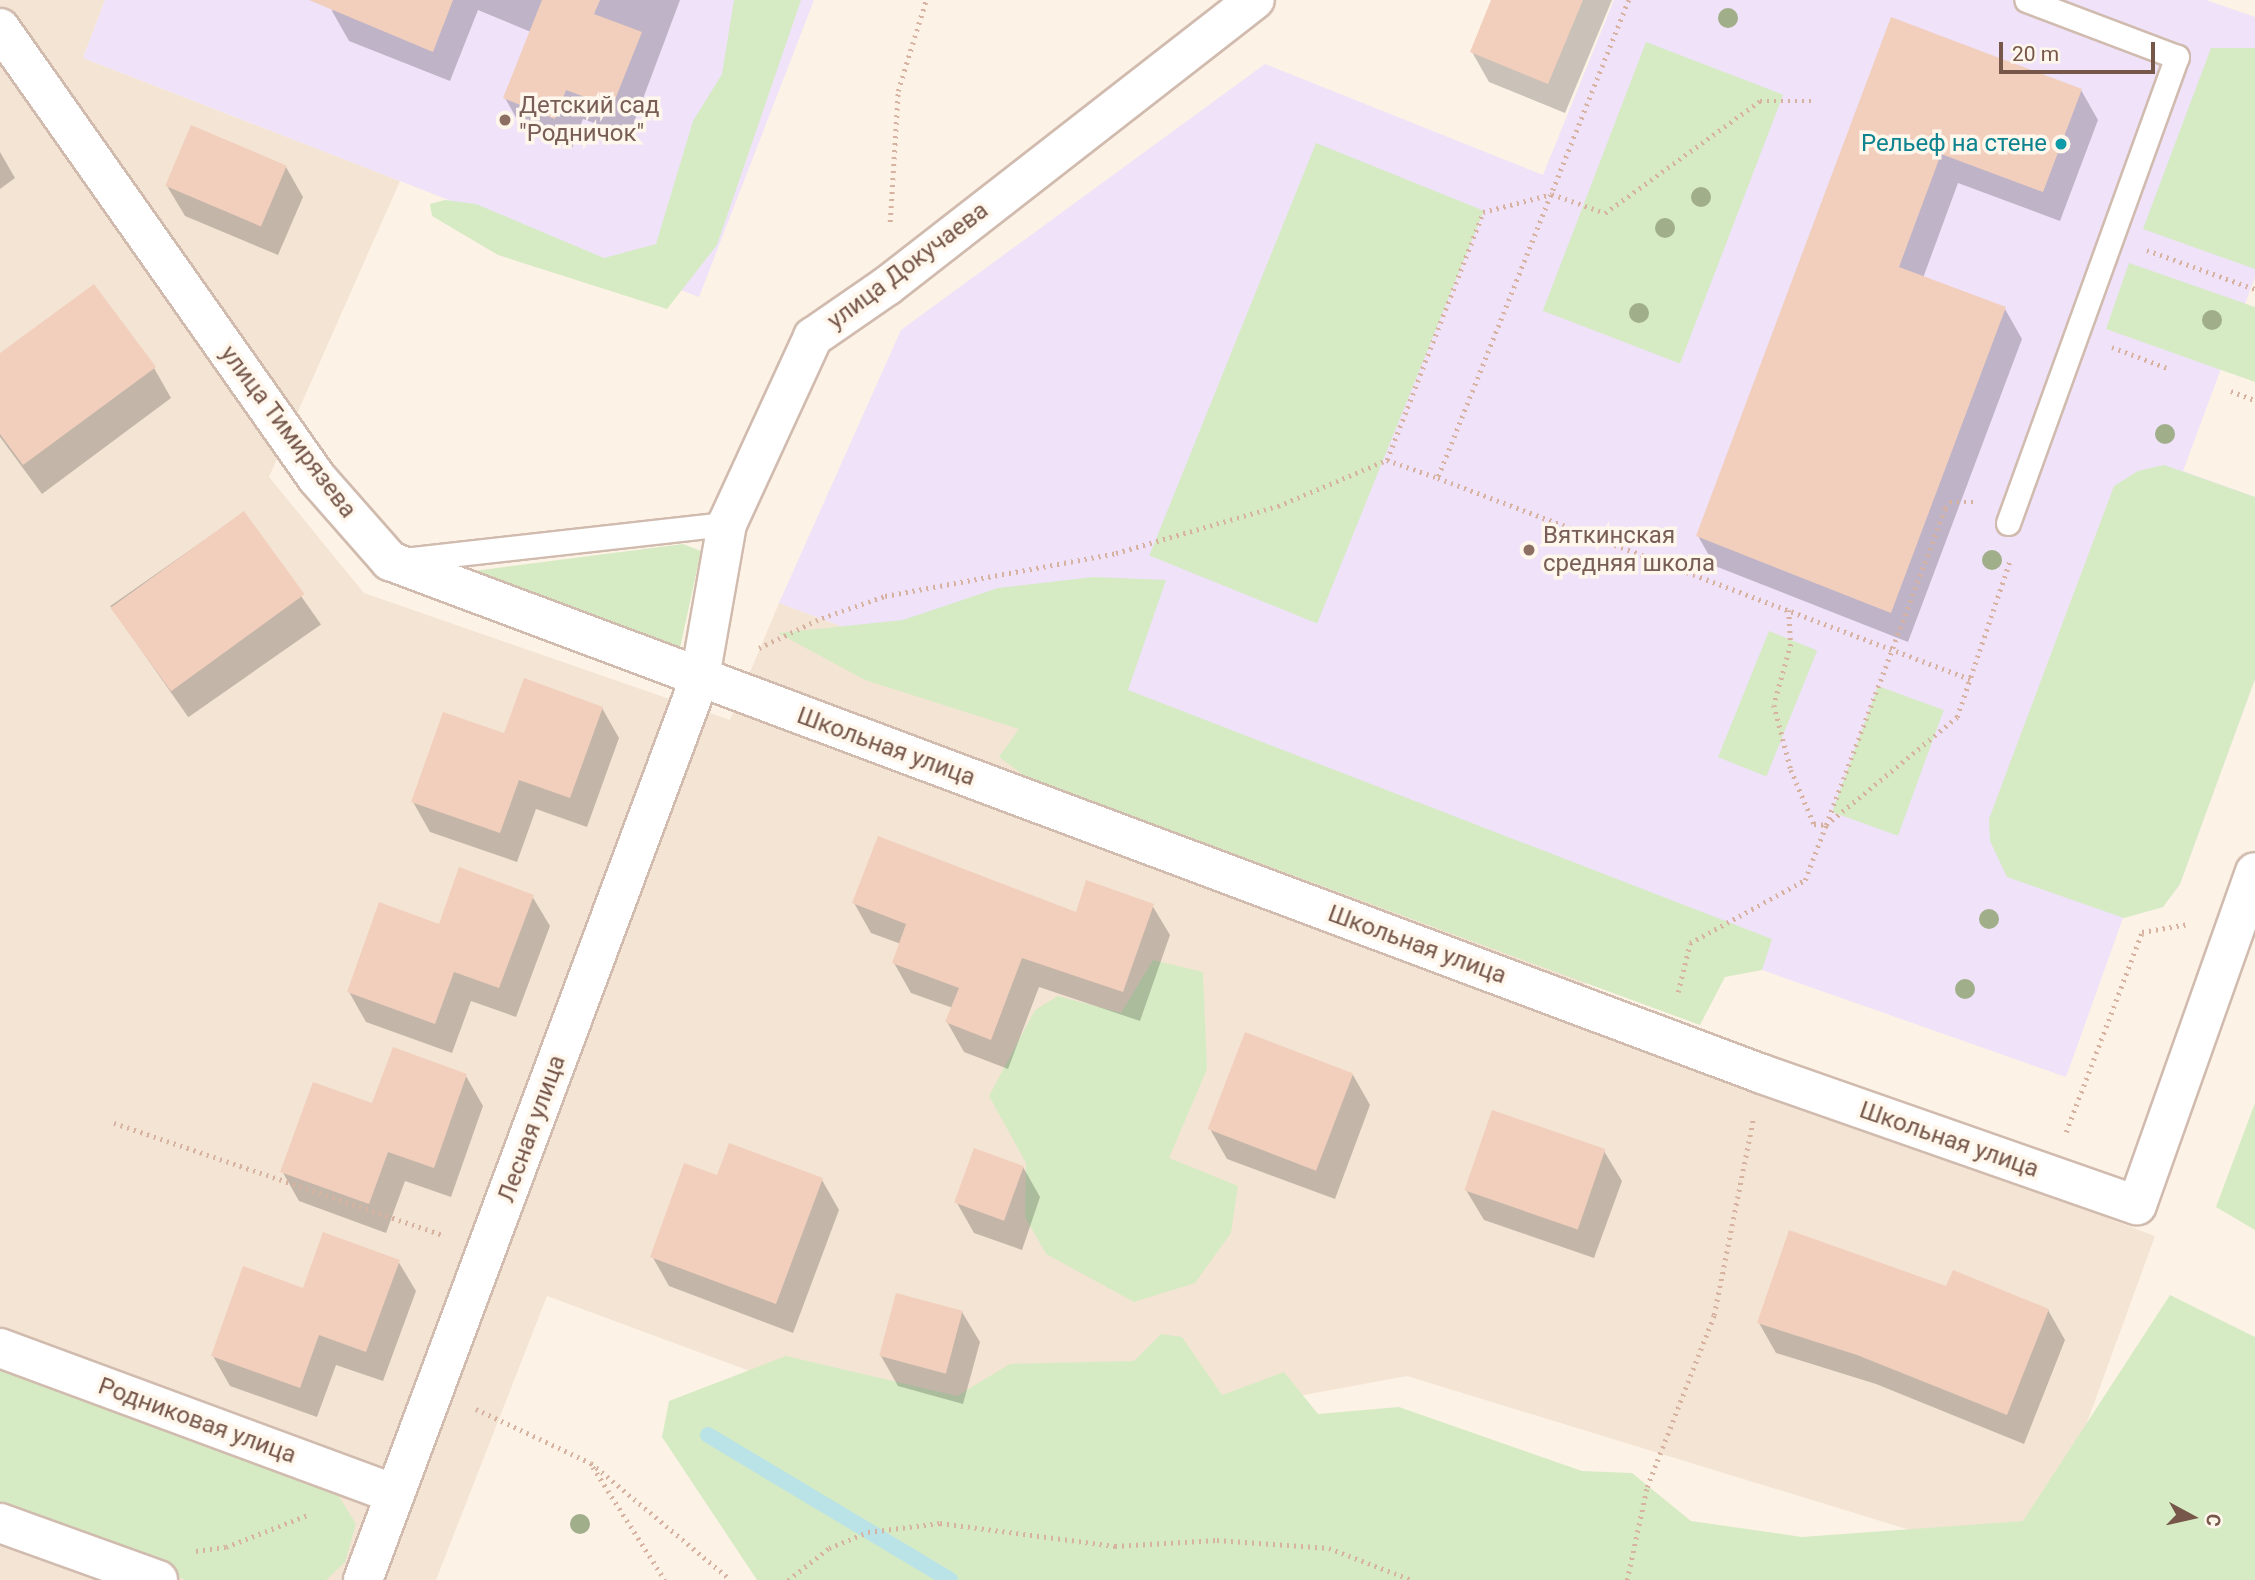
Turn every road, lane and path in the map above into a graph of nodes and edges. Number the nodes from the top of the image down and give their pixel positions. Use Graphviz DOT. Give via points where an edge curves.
graph roads {
  1 [pos="926,0"];
  2 [pos="1255,0"];
  3 [pos="1629,0"];
  4 [pos="2026,0"];
  5 [pos="0,28"];
  6 [pos="1814,101"];
  7 [pos="1552,194"];
  8 [pos="2142,248"];
  9 [pos="887,286"];
  10 [pos="2255,289"];
  11 [pos="2114,348"];
  12 [pos="2170,369"];
  13 [pos="2231,391"];
  14 [pos="2255,400"];
  15 [pos="1387,460"];
  16 [pos="1438,478"];
  17 [pos="2011,513"];
  18 [pos="727,524"];
  19 [pos="390,561"];
  20 [pos="1788,610"];
  21 [pos="1892,650"];
  22 [pos="700,677"];
  23 [pos="1970,679"];
  24 [pos="1826,825"];
  25 [pos="2255,872"];
  26 [pos="2142,932"];
  27 [pos="1666,1038"];
  28 [pos="1762,1074"];
  29 [pos="114,1123"];
  30 [pos="2050,1175"];
  31 [pos="486,1250"];
  32 [pos="0,1348"];
  33 [pos="434,1390"];
  34 [pos="591,1463"];
  35 [pos="386,1491"];
  36 [pos="0,1523"];
  37 [pos="188,1553"];
  38 [pos="158,1580"];
  39 [pos="363,1580"];
  40 [pos="665,1580"];
  41 [pos="731,1580"];
  42 [pos="788,1580"];
  43 [pos="1412,1580"];
  44 [pos="1627,1580"];
  1 -- 9 [label="path" via="898,91"];
  2 -- 9 [label="street, улица Докучаева"];
  3 -- 7 [label="path"];
  4 -- 17 [label="lane" via="2177,57"];
  5 -- 19 [label="street, улица Тимирязева" via="317,478"];
  6 -- 7 [label="path" via="1760,101 1605,213"];
  7 -- 15 [label="path" via="1483,212"];
  7 -- 16 [label="path"];
  8 -- 10 [label="path"];
  9 -- 18 [label="street, улица Докучаева" via="813,337"];
  11 -- 12 [label="path"];
  13 -- 14 [label="path"];
  15 -- 16 [label="path"];
  15 -- 22 [label="path" via="1278,506 1116,553 885,596 821,618"];
  16 -- 20 [label="path"];
  17 -- 21 [label="path" via="1950,502"];
  17 -- 23 [label="path" via="2015,546"];
  18 -- 19 [label="lane"];
  18 -- 22 [label="street, улица Докучаева"];
  19 -- 22 [label="street, улица Тимирязева"];
  20 -- 21 [label="path"];
  20 -- 24 [label="path" via="1791,644 1774,705 1795,781 1814,824"];
  21 -- 23 [label="path"];
  21 -- 24 [label="path"];
  22 -- 27 [label="street, Школьная улица"];
  22 -- 31 [label="street, Лесная улица"];
  23 -- 24 [label="path" via="1956,717"];
  24 -- 27 [label="path" via="1805,880 1690,943"];
  25 -- 30 [label="street, Школьная улица" via="2137,1205"];
  26 -- 30 [label="path"];
  27 -- 28 [label="street, Школьная улица"];
  28 -- 30 [label="street, Школьная улица"];
  28 -- 44 [label="path" via="1714,1315 1647,1487"];
  29 -- 31 [label="path"];
  31 -- 33 [label="street, Лесная улица"];
  32 -- 35 [label="street, Родниковая улица"];
  33 -- 34 [label="path"];
  33 -- 35 [label="street, Лесная улица"];
  34 -- 40 [label="path"];
  34 -- 41 [label="path"];
  35 -- 37 [label="path" via="226,1547"];
  35 -- 39 [label="street, Лесная улица"];
  36 -- 38 [label="street"];
  42 -- 43 [label="path" via="829,1548 868,1532 940,1523 1115,1546 1217,1539 1329,1548"];
}
